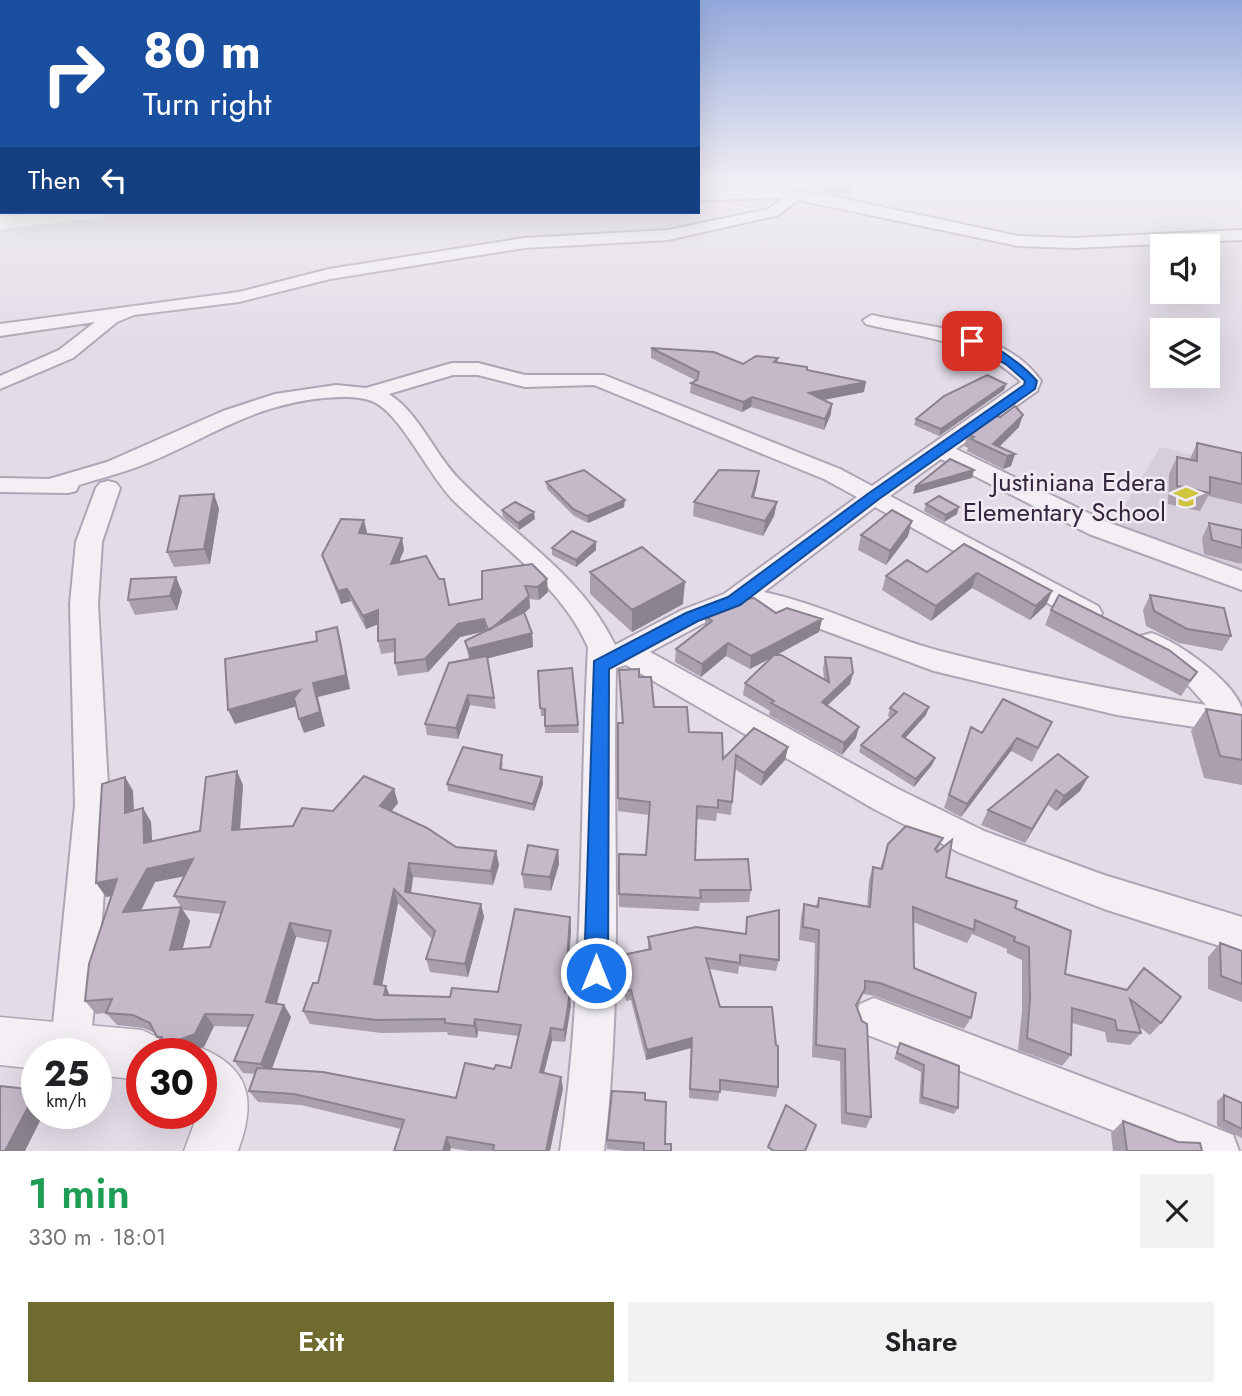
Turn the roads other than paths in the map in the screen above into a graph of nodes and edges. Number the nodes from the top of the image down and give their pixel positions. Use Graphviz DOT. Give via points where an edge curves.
graph roads {
  1 [pos="637,237"];
  2 [pos="995,237"];
  3 [pos="1207,237"];
  4 [pos="117,314"];
  5 [pos="872,320"];
  6 [pos="0,330"];
  7 [pos="0,383"];
  8 [pos="366,394"];
  9 [pos="940,450"];
  10 [pos="135,460"];
  11 [pos="0,485"];
  12 [pos="53,485"];
  13 [pos="108,488"];
  14 [pos="874,496"];
  15 [pos="1242,582"];
  16 [pos="734,601"];
  17 [pos="1107,622"];
  18 [pos="1130,633"];
  19 [pos="614,659"];
  20 [pos="1238,722"];
  21 [pos="1242,935"];
  22 [pos="874,1018"];
  23 [pos="70,1038"];
  24 [pos="0,1041"];
  25 [pos="21,1043"];
  26 [pos="582,1151"];
  27 [pos="1217,1151"];
  1 -- 4 [label="street" via="524,243 329,274 239,297"];
  2 -- 3 [label="street" via="1077,243"];
  4 -- 6 [label="street"];
  4 -- 7 [label="street" via="77,347"];
  5 -- 9 [label="street" via="972,341 1012,362 1031,381 1022,394"];
  8 -- 10 [label="street" via="336,391 244,410"];
  8 -- 14 [label="street" via="452,369 478,369 531,382 597,379 768,445"];
  8 -- 19 [label="street" via="394,407 434,466 575,602 596,629 601,648"];
  9 -- 14 [label="street"];
  9 -- 15 [label="street" via="1098,528"];
  10 -- 12 [label="street"];
  10 -- 13 [label="street"];
  11 -- 12 [label="street"];
  12 -- 13 [label="street"];
  13 -- 23 [label="street" via="89,542 84,604 92,816"];
  14 -- 16 [label="street"];
  14 -- 17 [label="street"];
  16 -- 19 [label="street" via="692,617"];
  16 -- 20 [label="street" via="751,599 785,606 934,660 1117,703"];
  18 -- 20 [label="street" via="1185,662 1205,679"];
  19 -- 21 [label="street" via="647,666 972,842 1104,892"];
  19 -- 26 [label="street" via="596,1000"];
  22 -- 27 [label="street"];
  24 -- 25 [label="street"];
}
